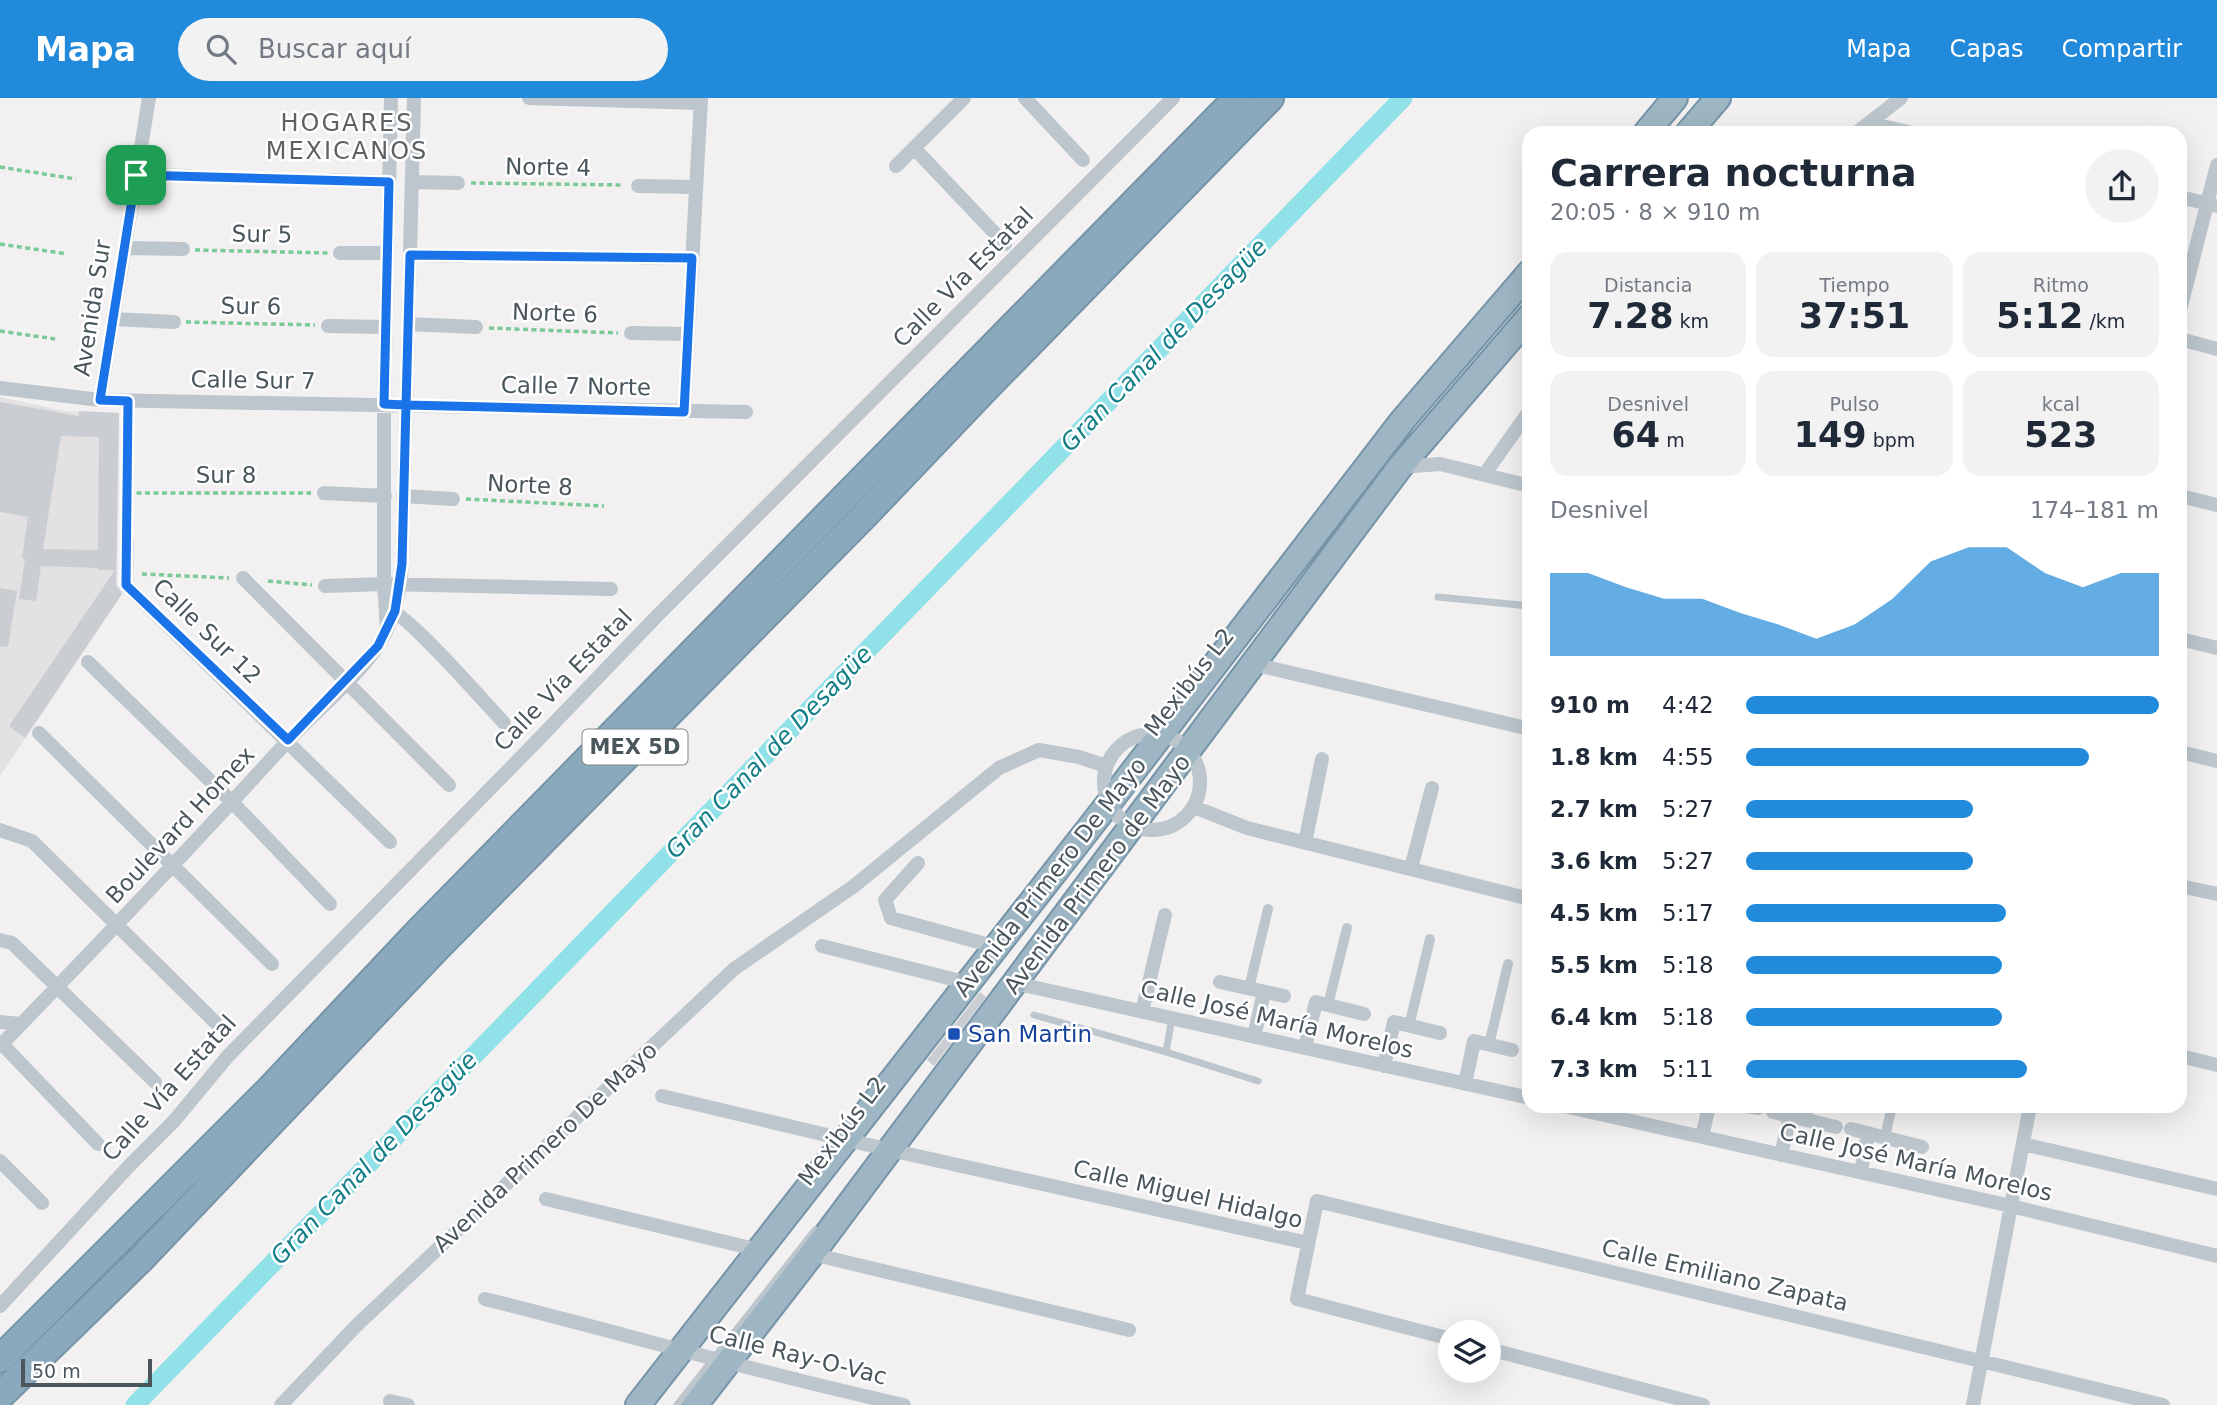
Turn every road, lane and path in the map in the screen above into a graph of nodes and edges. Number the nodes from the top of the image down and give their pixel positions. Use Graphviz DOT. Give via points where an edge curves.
graph roads {
  1 [pos="149,98"];
  2 [pos="390,98"];
  3 [pos="414,98"];
  4 [pos="529,98"];
  5 [pos="964,98"];
  6 [pos="1025,98"];
  7 [pos="1173,98"];
  8 [pos="1237,98"];
  9 [pos="1270,98"];
  10 [pos="1675,98"];
  11 [pos="1686,98"];
  12 [pos="1718,98"];
  13 [pos="1901,98"];
  14 [pos="701,100"];
  15 [pos="1870,123"];
  16 [pos="1652,126"];
  17 [pos="1663,126"];
  18 [pos="1694,126"];
  19 [pos="1866,126"];
  20 [pos="1883,126"];
  21 [pos="914,148"];
  22 [pos="1083,160"];
  23 [pos="2217,165"];
  24 [pos="896,166"];
  25 [pos="0,167"];
  26 [pos="136,175"];
  27 [pos="190,176"];
  28 [pos="76,179"];
  29 [pos="330,180"];
  30 [pos="389,182"];
  31 [pos="412,182"];
  32 [pos="458,183"];
  33 [pos="638,186"];
  34 [pos="696,187"];
  35 [pos="2187,199"];
  36 [pos="2212,205"];
  37 [pos="0,244"];
  38 [pos="1005,244"];
  39 [pos="125,248"];
  40 [pos="183,249"];
  41 [pos="340,253"];
  42 [pos="387,253"];
  43 [pos="67,254"];
  44 [pos="410,255"];
  45 [pos="464,256"];
  46 [pos="640,258"];
  47 [pos="692,258"];
  48 [pos="1522,281"];
  49 [pos="2187,287"];
  50 [pos="1522,311"];
  51 [pos="113,319"];
  52 [pos="174,322"];
  53 [pos="408,324"];
  54 [pos="328,326"];
  55 [pos="386,327"];
  56 [pos="477,327"];
  57 [pos="0,331"];
  58 [pos="631,333"];
  59 [pos="688,334"];
  60 [pos="55,339"];
  61 [pos="2187,341"];
  62 [pos="2217,349"];
  63 [pos="0,388"];
  64 [pos="100,400"];
  65 [pos="128,401"];
  66 [pos="384,404"];
  67 [pos="406,405"];
  68 [pos="684,412"];
  69 [pos="746,412"];
  70 [pos="1522,421"];
  71 [pos="1399,449"];
  72 [pos="1440,464"];
  73 [pos="1484,475"];
  74 [pos="1522,484"];
  75 [pos="128,493"];
  76 [pos="324,493"];
  77 [pos="384,496"];
  78 [pos="404,496"];
  79 [pos="2187,498"];
  80 [pos="453,499"];
  81 [pos="2217,505"];
  82 [pos="604,506"];
  83 [pos="127,541"];
  84 [pos="243,578"];
  85 [pos="384,584"];
  86 [pos="400,585"];
  87 [pos="325,586"];
  88 [pos="611,589"];
  89 [pos="1438,597"];
  90 [pos="1522,605"];
  91 [pos="390,610"];
  92 [pos="2187,641"];
  93 [pos="2217,648"];
  94 [pos="1246,656"];
  95 [pos="88,662"];
  96 [pos="346,681"];
  97 [pos="504,723"];
  98 [pos="1522,728"];
  99 [pos="40,733"];
  100 [pos="288,740"];
  101 [pos="1175,742"];
  102 [pos="2187,754"];
  103 [pos="1322,759"];
  104 [pos="2217,761"];
  105 [pos="1106,766"];
  106 [pos="449,785"];
  107 [pos="1432,788"];
  108 [pos="232,802"];
  109 [pos="1194,807"];
  110 [pos="1116,818"];
  111 [pos="0,830"];
  112 [pos="390,842"];
  113 [pos="1304,843"];
  114 [pos="918,863"];
  115 [pos="172,864"];
  116 [pos="1411,868"];
  117 [pos="2187,888"];
  118 [pos="1522,892"];
  119 [pos="2217,894"];
  120 [pos="330,904"];
  121 [pos="1268,909"];
  122 [pos="1165,915"];
  123 [pos="117,926"];
  124 [pos="1348,928"];
  125 [pos="1430,939"];
  126 [pos="0,940"];
  127 [pos="822,946"];
  128 [pos="992,951"];
  129 [pos="272,964"];
  130 [pos="1508,964"];
  131 [pos="968,982"];
  132 [pos="1220,982"];
  133 [pos="1014,983"];
  134 [pos="57,986"];
  135 [pos="1249,988"];
  136 [pos="1264,992"];
  137 [pos="1284,996"];
  138 [pos="1328,1005"];
  139 [pos="1142,1012"];
  140 [pos="1364,1014"];
  141 [pos="1034,1015"];
  142 [pos="1172,1018"];
  143 [pos="0,1022"];
  144 [pos="215,1023"];
  145 [pos="21,1024"];
  146 [pos="1409,1026"];
  147 [pos="1440,1033"];
  148 [pos="1254,1037"];
  149 [pos="1,1045"];
  150 [pos="1489,1045"];
  151 [pos="1305,1048"];
  152 [pos="1512,1050"];
  153 [pos="1166,1052"];
  154 [pos="2187,1058"];
  155 [pos="2217,1065"];
  156 [pos="1384,1066"];
  157 [pos="1258,1081"];
  158 [pos="155,1082"];
  159 [pos="1465,1084"];
  160 [pos="662,1096"];
  161 [pos="1522,1096"];
  162 [pos="1625,1113"];
  163 [pos="1707,1113"];
  164 [pos="1777,1113"];
  165 [pos="1807,1113"];
  166 [pos="1890,1113"];
  167 [pos="2029,1113"];
  168 [pos="1790,1116"];
  169 [pos="1868,1133"];
  170 [pos="1702,1137"];
  171 [pos="1885,1138"];
  172 [pos="856,1142"];
  173 [pos="98,1143"];
  174 [pos="2023,1144"];
  175 [pos="1922,1147"];
  176 [pos="880,1152"];
  177 [pos="1781,1155"];
  178 [pos="0,1161"];
  179 [pos="1861,1172"];
  180 [pos="2217,1189"];
  181 [pos="546,1199"];
  182 [pos="41,1203"];
  183 [pos="2011,1206"];
  184 [pos="822,1221"];
  185 [pos="1308,1243"];
  186 [pos="759,1250"];
  187 [pos="812,1254"];
  188 [pos="2217,1256"];
  189 [pos="485,1299"];
  190 [pos="0,1306"];
  191 [pos="1129,1330"];
  192 [pos="1438,1336"];
  193 [pos="691,1351"];
  194 [pos="1501,1352"];
  195 [pos="0,1359"];
  196 [pos="722,1360"];
  197 [pos="1982,1360"];
  198 [pos="0,1396"];
  199 [pos="390,1401"];
  200 [pos="281,1405"];
  201 [pos="408,1405"];
  202 [pos="638,1405"];
  203 [pos="677,1405"];
  204 [pos="695,1405"];
  205 [pos="904,1405"];
  206 [pos="1703,1405"];
  207 [pos="1973,1405"];
  208 [pos="2163,1405"];
  1 -- 26 [label="street, Avenida Sur"];
  2 -- 30 [label="street, Boulevard Homex"];
  3 -- 31 [label="street, Boulevard Homex"];
  4 -- 14 [label="street"];
  5 -- 21 [label="street"];
  6 -- 22 [label="street"];
  7 -- 190 [label="street, Calle Vía Estatal" via="655,618 237,1047"];
  8 -- 195 [label="highway, MEX 5D" via="419,931 268,1091"];
  9 -- 198 [label="highway, MEX 5D" via="448,937 142,1258"];
  10 -- 16 [label="highway"];
  11 -- 17 [label="lane"];
  12 -- 18 [label="highway"];
  13 -- 15 [label="street"];
  14 -- 34 [label="street"];
  15 -- 19 [label="street"];
  15 -- 20 [label="street"];
  21 -- 24 [label="street"];
  21 -- 38 [label="street"];
  23 -- 36 [label="street"];
  25 -- 28 [label="path"];
  26 -- 27 [label="street"];
  26 -- 39 [label="street, Avenida Sur"];
  27 -- 29 [label="path"];
  29 -- 30 [label="street"];
  30 -- 42 [label="street, Boulevard Homex"];
  31 -- 32 [label="street"];
  31 -- 44 [label="street, Boulevard Homex"];
  32 -- 33 [label="path, Norte 4"];
  33 -- 34 [label="street"];
  34 -- 47 [label="street"];
  35 -- 36 [label="street"];
  36 -- 49 [label="street"];
  37 -- 43 [label="path"];
  39 -- 40 [label="street"];
  39 -- 51 [label="street, Avenida Sur"];
  40 -- 41 [label="path, Sur 5"];
  41 -- 42 [label="street"];
  42 -- 55 [label="street, Boulevard Homex"];
  44 -- 45 [label="street"];
  44 -- 53 [label="street, Boulevard Homex"];
  45 -- 46 [label="path"];
  46 -- 47 [label="street"];
  47 -- 59 [label="street"];
  48 -- 71 [label="highway, Avenida Primero De Mayo" via="1463,351"];
  50 -- 71 [label="highway, Avenida Primero De Mayo" via="1486,366"];
  51 -- 52 [label="street"];
  51 -- 64 [label="street, Avenida Sur"];
  52 -- 54 [label="path, Sur 6"];
  53 -- 56 [label="street"];
  53 -- 67 [label="street, Boulevard Homex"];
  54 -- 55 [label="street"];
  55 -- 66 [label="street, Boulevard Homex"];
  56 -- 58 [label="path, Norte 6"];
  57 -- 60 [label="path"];
  58 -- 59 [label="street"];
  59 -- 68 [label="street"];
  61 -- 62 [label="street"];
  63 -- 64 [label="street, Calle Sur 7"];
  64 -- 65 [label="street, Calle Sur 7"];
  65 -- 66 [label="street, Calle Sur 7"];
  65 -- 75 [label="path"];
  66 -- 67 [label="street, Calle Sur 7"];
  66 -- 77 [label="street, Boulevard Homex"];
  67 -- 68 [label="street, Calle 7 Norte"];
  67 -- 78 [label="street, Boulevard Homex"];
  68 -- 69 [label="street, Calle 7 Norte"];
  70 -- 73 [label="street"];
  71 -- 72 [label="street"];
  71 -- 72 [label="street"];
  71 -- 94 [label="highway, Avenida Primero de Mayo"];
  71 -- 101 [label="highway, Avenida Primero De Mayo"];
  72 -- 73 [label="street"];
  73 -- 74 [label="street"];
  75 -- 76 [label="path, Sur 8"];
  75 -- 83 [label="path"];
  76 -- 77 [label="street"];
  77 -- 85 [label="street, Boulevard Homex"];
  78 -- 80 [label="street"];
  78 -- 86 [label="street, Boulevard Homex"];
  79 -- 81 [label="street"];
  80 -- 82 [label="path, Norte 8"];
  83 -- 100 [label="street, Calle Sur 12" via="126,585"];
  84 -- 96 [label="street"];
  85 -- 86 [label="street"];
  85 -- 87 [label="street"];
  85 -- 91 [label="street, Boulevard Homex"];
  86 -- 88 [label="street"];
  86 -- 91 [label="street, Boulevard Homex"];
  89 -- 90 [label="lane"];
  91 -- 96 [label="street, Boulevard Homex" via="378,646"];
  91 -- 97 [label="street"];
  92 -- 93 [label="street"];
  94 -- 98 [label="street"];
  94 -- 101 [label="highway, Avenida Primero de Mayo"];
  95 -- 108 [label="street"];
  96 -- 100 [label="street, Boulevard Homex"];
  96 -- 106 [label="street"];
  99 -- 115 [label="street"];
  100 -- 108 [label="street, Boulevard Homex"];
  100 -- 112 [label="street, Calle Sur 12"];
  101 -- 105 [label="street" via="1146,734 1133,737 1121,744"];
  101 -- 109 [label="street" via="1199,769 1200,789"];
  101 -- 110 [label="highway, Avenida Primero De Mayo"];
  101 -- 110 [label="highway, Avenida Primero de Mayo"];
  102 -- 104 [label="street"];
  103 -- 113 [label="street"];
  105 -- 110 [label="street" via="1103,779"];
  105 -- 200 [label="street, Avenida Primero De Mayo" via="1039,750 999,768 854,886 734,969 356,1326"];
  107 -- 116 [label="street"];
  108 -- 115 [label="street, Boulevard Homex"];
  108 -- 120 [label="street"];
  109 -- 110 [label="street" via="1178,824 1155,831"];
  109 -- 113 [label="street"];
  110 -- 128 [label="highway, Avenida Primero De Mayo"];
  110 -- 133 [label="highway, Avenida Primero de Mayo"];
  110 -- 176 [label="lane, Mexibús L2"];
  111 -- 123 [label="street" via="32,841"];
  113 -- 116 [label="street"];
  114 -- 128 [label="street" via="885,900 891,918 982,943"];
  115 -- 123 [label="street, Boulevard Homex"];
  115 -- 129 [label="street"];
  116 -- 118 [label="street"];
  117 -- 119 [label="street"];
  121 -- 135 [label="street"];
  122 -- 139 [label="street"];
  123 -- 134 [label="street, Boulevard Homex"];
  123 -- 144 [label="street"];
  124 -- 138 [label="street"];
  125 -- 146 [label="street"];
  126 -- 134 [label="street" via="12,943"];
  127 -- 131 [label="street"];
  128 -- 131 [label="highway, Avenida Primero De Mayo"];
  130 -- 150 [label="street"];
  131 -- 172 [label="highway, Avenida Primero De Mayo"];
  132 -- 135 [label="street"];
  133 -- 139 [label="street, Calle José María Morelos"];
  133 -- 176 [label="highway, Avenida Primero de Mayo"];
  134 -- 145 [label="street, Boulevard Homex"];
  134 -- 158 [label="street"];
  135 -- 136 [label="street"];
  136 -- 137 [label="street"];
  136 -- 148 [label="street"];
  138 -- 140 [label="street"];
  138 -- 151 [label="street" via="1316,1002"];
  139 -- 142 [label="street, Calle José María Morelos"];
  141 -- 153 [label="lane"];
  142 -- 148 [label="street, Calle José María Morelos"];
  142 -- 153 [label="lane"];
  143 -- 145 [label="street"];
  145 -- 149 [label="street, Boulevard Homex"];
  146 -- 147 [label="street"];
  146 -- 156 [label="street" via="1394,1023"];
  148 -- 151 [label="street, Calle José María Morelos"];
  149 -- 173 [label="street"];
  150 -- 152 [label="street"];
  150 -- 159 [label="street" via="1474,1041"];
  151 -- 156 [label="street, Calle José María Morelos"];
  153 -- 157 [label="lane"];
  154 -- 155 [label="street"];
  156 -- 159 [label="street, Calle José María Morelos"];
  159 -- 161 [label="street, Calle José María Morelos"];
  160 -- 172 [label="street, Calle Miguel Hidalgo"];
  162 -- 170 [label="street, Calle José María Morelos"];
  163 -- 170 [label="street"];
  164 -- 168 [label="street"];
  165 -- 168 [label="street"];
  165 -- 169 [label="street"];
  166 -- 171 [label="street"];
  167 -- 174 [label="street"];
  168 -- 177 [label="street"];
  169 -- 171 [label="street"];
  169 -- 179 [label="street"];
  170 -- 177 [label="street, Calle José María Morelos"];
  171 -- 175 [label="street"];
  172 -- 176 [label="street, Calle Miguel Hidalgo"];
  172 -- 186 [label="highway, Avenida Primero De Mayo"];
  174 -- 180 [label="street"];
  174 -- 183 [label="street"];
  176 -- 185 [label="street, Calle Miguel Hidalgo"];
  176 -- 187 [label="highway, Avenida Primero de Mayo"];
  177 -- 179 [label="street, Calle José María Morelos"];
  178 -- 182 [label="street"];
  179 -- 183 [label="street, Calle José María Morelos"];
  181 -- 186 [label="street"];
  183 -- 188 [label="street, Calle José María Morelos"];
  183 -- 197 [label="street"];
  184 -- 196 [label="lane, Mexibús L2"];
  185 -- 192 [label="street, Calle Miguel Hidalgo" via="1297,1299"];
  185 -- 197 [label="street, Calle Emiliano Zapata" via="1317,1201"];
  186 -- 193 [label="highway, Avenida Primero De Mayo"];
  187 -- 191 [label="street"];
  187 -- 196 [label="highway, Avenida Primero de Mayo"];
  189 -- 193 [label="street, Calle Ray-O-Vac"];
  193 -- 196 [label="street, Calle Ray-O-Vac"];
  193 -- 202 [label="highway, Avenida Primero De Mayo"];
  194 -- 206 [label="street"];
  196 -- 203 [label="lane, Mexibús L2"];
  196 -- 204 [label="highway, Avenida Primero de Mayo"];
  196 -- 205 [label="street, Calle Ray-O-Vac"];
  197 -- 207 [label="street"];
  197 -- 208 [label="street, Calle Emiliano Zapata"];
  199 -- 201 [label="street"];
}
